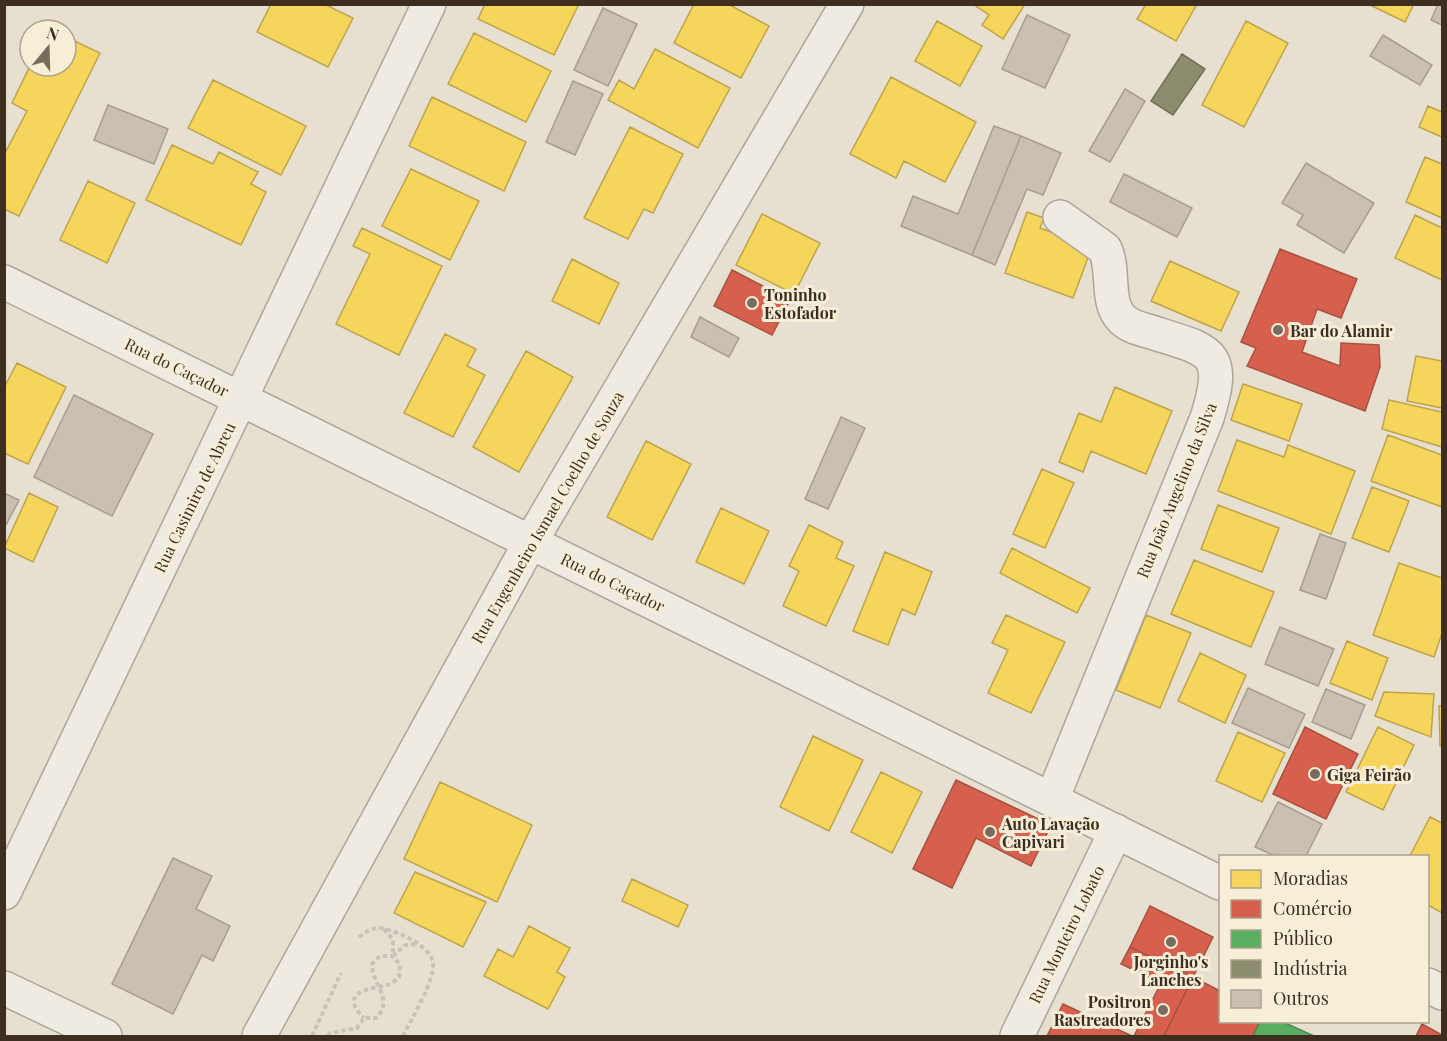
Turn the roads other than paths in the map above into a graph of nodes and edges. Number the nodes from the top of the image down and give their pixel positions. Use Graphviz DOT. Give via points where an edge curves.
graph roads {
  1 [pos="429,4"];
  2 [pos="847,4"];
  3 [pos="1060,217"];
  4 [pos="4,282"];
  5 [pos="241,398"];
  6 [pos="531,541"];
  7 [pos="1052,799"];
  8 [pos="1116,831"];
  9 [pos="1219,882"];
  10 [pos="4,893"];
  11 [pos="1429,986"];
  12 [pos="4,988"];
  13 [pos="1443,993"];
  14 [pos="105,1036"];
  15 [pos="259,1036"];
  16 [pos="1017,1036"];
  1 -- 5 [label="street, Rua Casimiro de Abreu"];
  2 -- 6 [label="street, Rua Engenheiro Ismael Coelho de Souza"];
  3 -- 7 [label="street, Rua João Angelino da Silva" via="1105,249 1114,303 1121,318 1131,326 1201,347 1215,364 1217,385 1203,429"];
  4 -- 5 [label="street, Rua do Caçador"];
  5 -- 6 [label="street, Rua do Caçador"];
  5 -- 10 [label="street, Rua Casimiro de Abreu"];
  6 -- 7 [label="street, Rua do Caçador"];
  6 -- 15 [label="street, Rua Engenheiro Ismael Coelho de Souza"];
  7 -- 8 [label="street, Rua do Caçador"];
  8 -- 9 [label="street, Rua do Caçador"];
  8 -- 16 [label="street, Rua Monteiro Lobato"];
  11 -- 13 [label="street"];
  12 -- 14 [label="street"];
}
